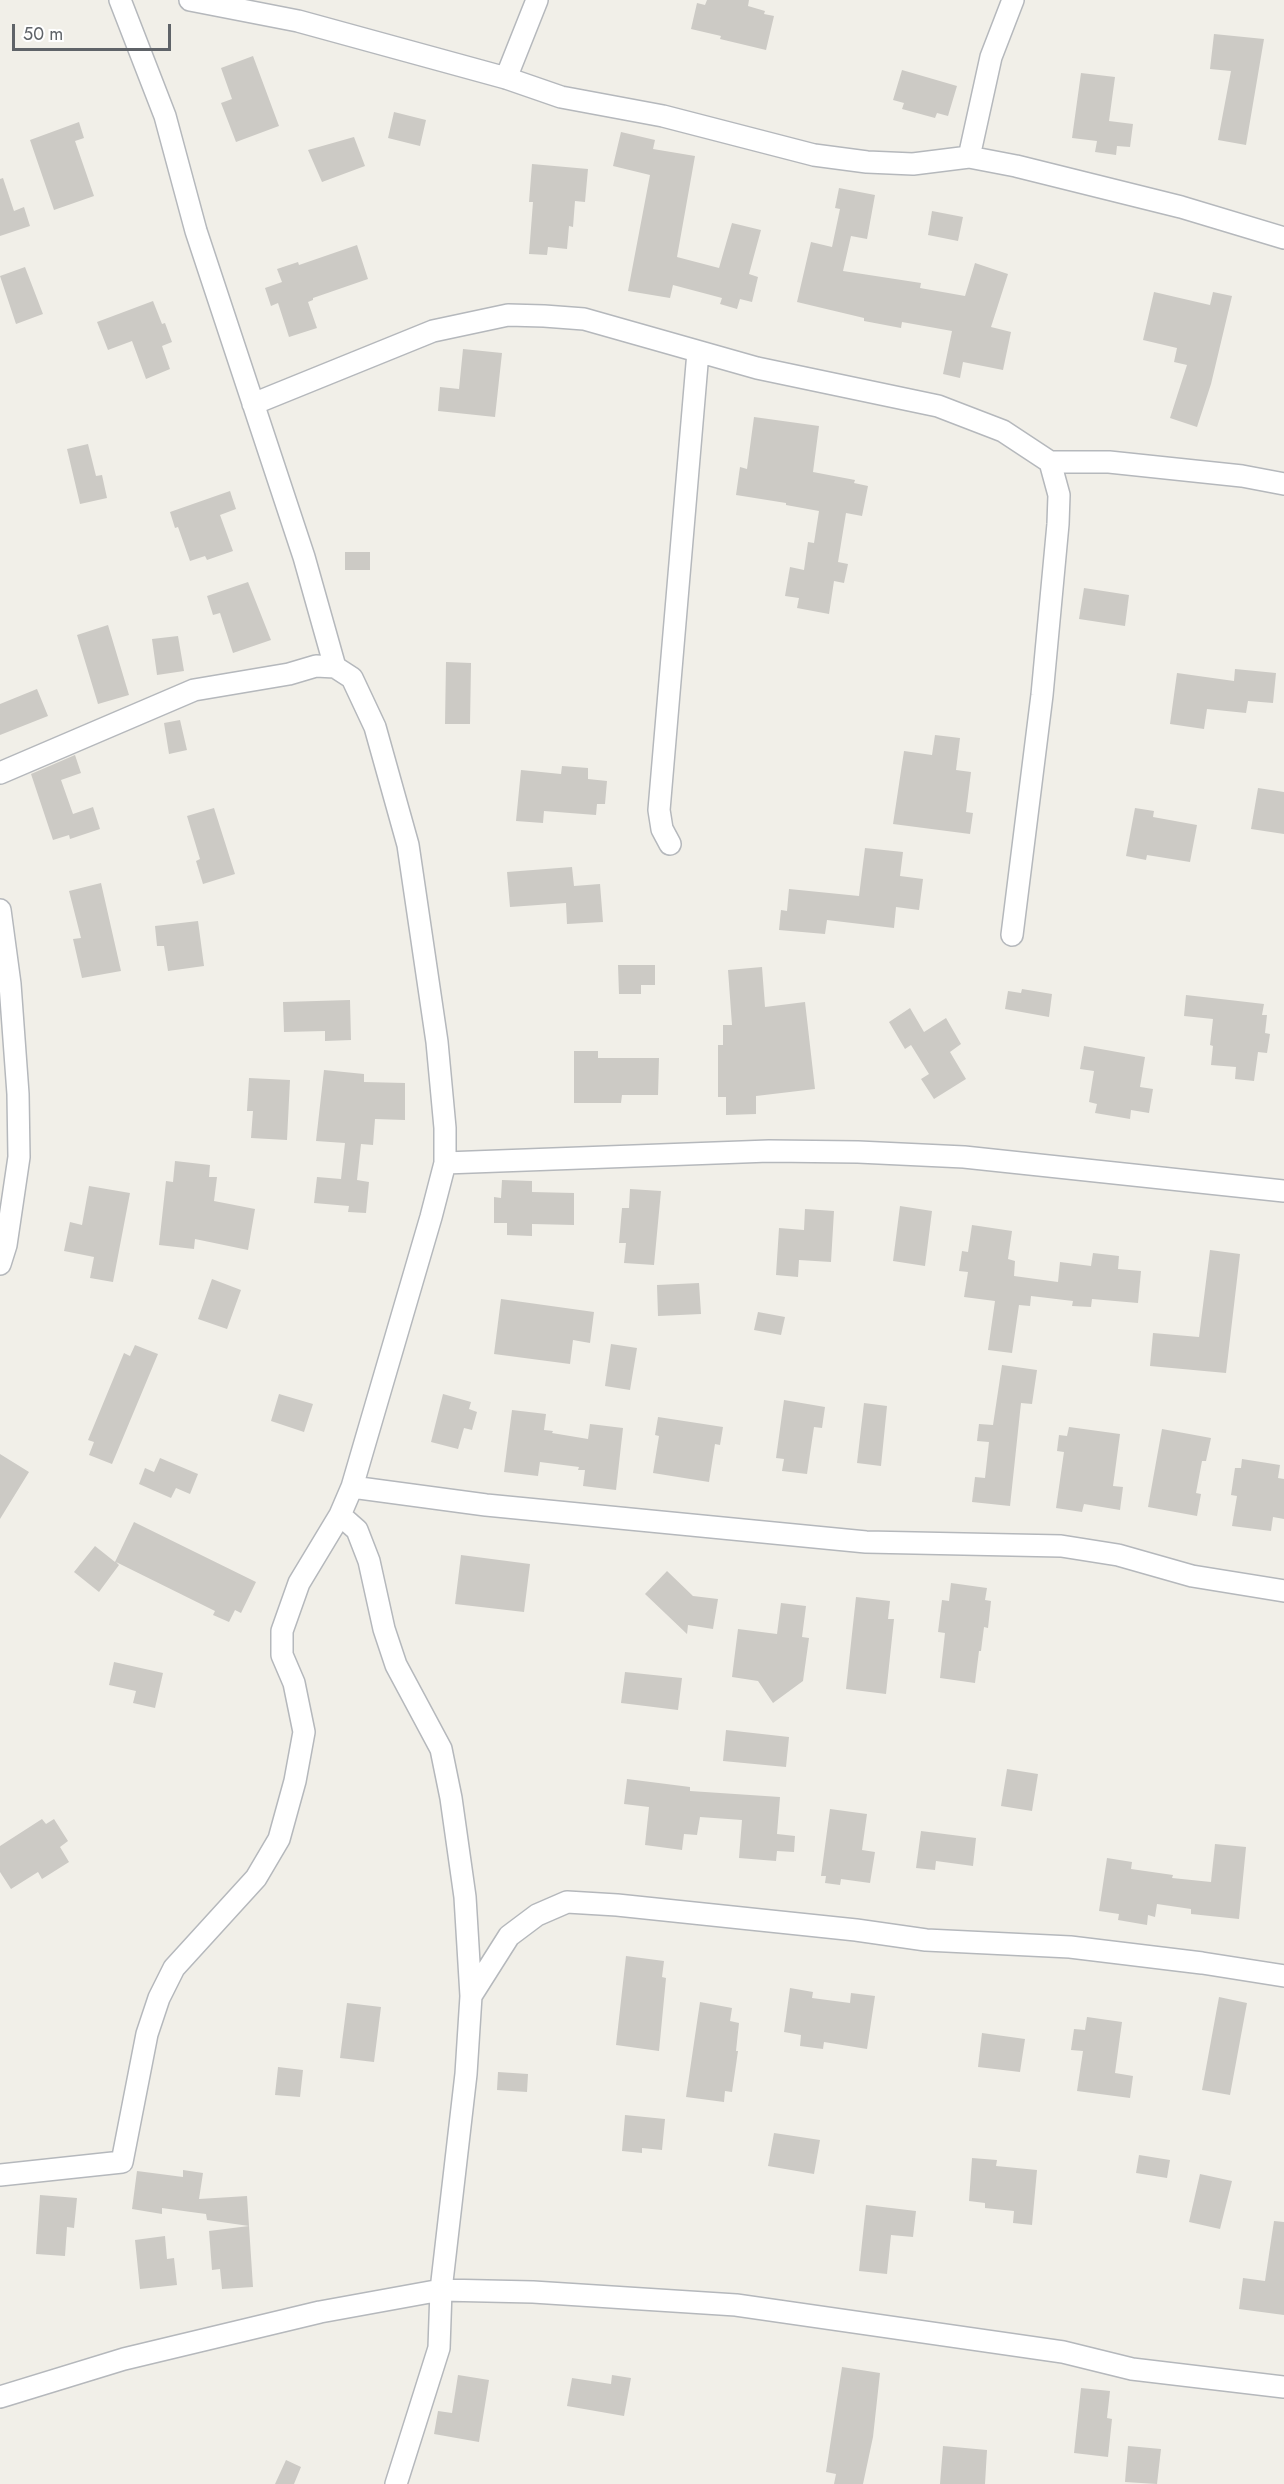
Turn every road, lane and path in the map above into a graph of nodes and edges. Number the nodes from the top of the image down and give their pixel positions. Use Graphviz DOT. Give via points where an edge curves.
graph roads {
  1 [pos="120,0"];
  2 [pos="190,0"];
  3 [pos="537,0"];
  4 [pos="1012,0"];
  5 [pos="229,4"];
  6 [pos="506,78"];
  7 [pos="969,157"];
  8 [pos="1284,238"];
  9 [pos="698,352"];
  10 [pos="253,404"];
  11 [pos="1050,462"];
  12 [pos="1284,484"];
  13 [pos="335,667"];
  14 [pos="0,773"];
  15 [pos="670,844"];
  16 [pos="0,910"];
  17 [pos="1012,935"];
  18 [pos="445,1164"];
  19 [pos="1284,1191"];
  20 [pos="0,1264"];
  21 [pos="352,1487"];
  22 [pos="340,1515"];
  23 [pos="1284,1591"];
  24 [pos="1284,1976"];
  25 [pos="471,1996"];
  26 [pos="0,2175"];
  27 [pos="441,2290"];
  28 [pos="1284,2387"];
  29 [pos="0,2397"];
  30 [pos="396,2484"];
  1 -- 10 [label="street" via="165,116 196,231"];
  2 -- 5 [label="street"];
  3 -- 6 [label="street"];
  4 -- 7 [label="street" via="991,57"];
  5 -- 6 [label="street"];
  6 -- 7 [label="street" via="561,97 663,116 814,155 913,164"];
  7 -- 8 [label="street" via="1016,165 1181,207"];
  9 -- 10 [label="street" via="584,319 508,315 433,331"];
  9 -- 11 [label="street" via="938,406 1003,431"];
  9 -- 15 [label="street" via="659,810"];
  10 -- 13 [label="street" via="304,557"];
  11 -- 12 [label="street" via="1109,462"];
  11 -- 17 [label="street" via="1059,495 1058,524 1042,695"];
  13 -- 14 [label="street" via="316,666 194,690"];
  13 -- 18 [label="street" via="352,678 375,727 408,844 437,1042"];
  16 -- 20 [label="street" via="10,984 19,1157"];
  18 -- 19 [label="street" via="758,1151 858,1152 964,1157"];
  18 -- 21 [label="street"];
  21 -- 22 [label="street"];
  21 -- 23 [label="street" via="486,1505 866,1542 1061,1546 1118,1555 1192,1576"];
  22 -- 25 [label="street" via="357,1530 396,1665 441,1749 465,1896"];
  22 -- 26 [label="street" via="299,1583 282,1631 282,1654 294,1683 304,1732 279,1839 256,1878 174,1968 159,1998 147,2034 122,2162"];
  24 -- 25 [label="street" via="1070,1947 926,1940 567,1902 537,1915 509,1936"];
  25 -- 27 [label="street"];
  27 -- 28 [label="street" via="736,2306 1062,2352 1132,2369"];
  27 -- 29 [label="street" via="320,2312 124,2359"];
  27 -- 30 [label="street" via="439,2348"];
}
